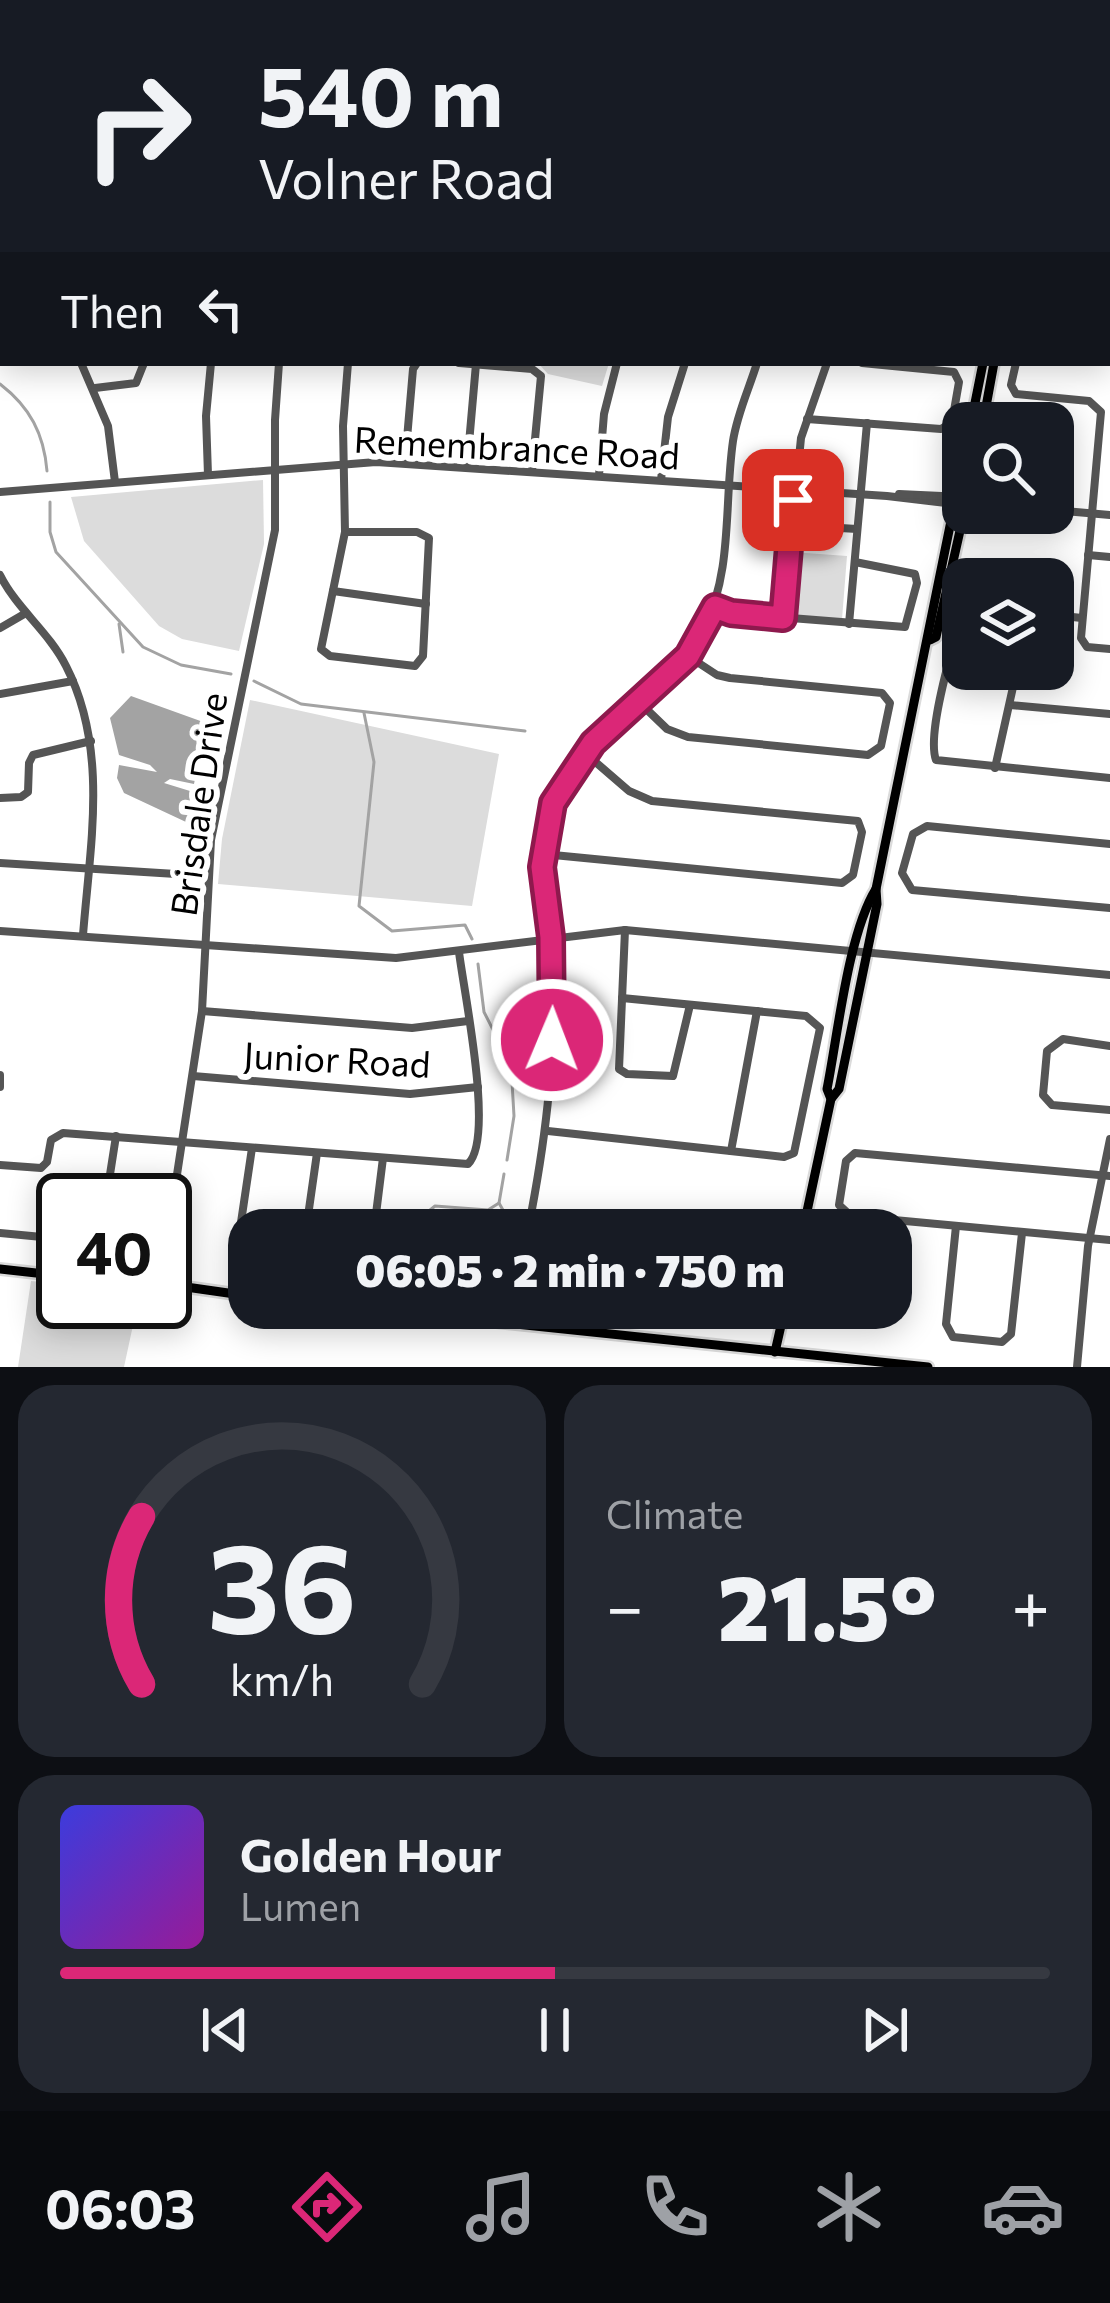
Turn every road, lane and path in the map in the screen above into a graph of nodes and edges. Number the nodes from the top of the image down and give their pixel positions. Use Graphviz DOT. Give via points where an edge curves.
graph roads {
  1 [pos="83,366"];
  2 [pos="143,366"];
  3 [pos="211,366"];
  4 [pos="279,366"];
  5 [pos="348,366"];
  6 [pos="415,366"];
  7 [pos="476,366"];
  8 [pos="498,366"];
  9 [pos="616,366"];
  10 [pos="684,366"];
  11 [pos="756,366"];
  12 [pos="825,366"];
  13 [pos="899,366"];
  14 [pos="983,366"];
  15 [pos="993,366"];
  16 [pos="1015,366"];
  17 [pos="95,388"];
  18 [pos="978,402"];
  19 [pos="981,402"];
  20 [pos="807,419"];
  21 [pos="867,423"];
  22 [pos="1104,438"];
  23 [pos="405,462"];
  24 [pos="344,464"];
  25 [pos="467,466"];
  26 [pos="275,469"];
  27 [pos="532,471"];
  28 [pos="208,475"];
  29 [pos="598,476"];
  30 [pos="661,480"];
  31 [pos="115,482"];
  32 [pos="730,485"];
  33 [pos="794,489"];
  34 [pos="0,492"];
  35 [pos="861,494"];
  36 [pos="942,499"];
  37 [pos="1074,512"];
  38 [pos="1092,513"];
  39 [pos="1110,514"];
  40 [pos="791,524"];
  41 [pos="857,530"];
  42 [pos="345,532"];
  43 [pos="952,534"];
  44 [pos="1088,555"];
  45 [pos="1110,557"];
  46 [pos="855,562"];
  47 [pos="0,575"];
  48 [pos="332,591"];
  49 [pos="426,604"];
  50 [pos="715,607"];
  51 [pos="26,613"];
  52 [pos="1074,617"];
  53 [pos="783,618"];
  54 [pos="1082,618"];
  55 [pos="849,624"];
  56 [pos="0,628"];
  57 [pos="1110,649"];
  58 [pos="688,656"];
  59 [pos="73,681"];
  60 [pos="944,690"];
  61 [pos="1013,690"];
  62 [pos="0,694"];
  63 [pos="639,702"];
  64 [pos="1010,705"];
  65 [pos="1110,714"];
  66 [pos="92,741"];
  67 [pos="585,753"];
  68 [pos="994,768"];
  69 [pos="1110,778"];
  70 [pos="0,798"];
  71 [pos="1110,844"];
  72 [pos="543,854"];
  73 [pos="0,863"];
  74 [pos="88,867"];
  75 [pos="208,876"];
  76 [pos="1110,908"];
  77 [pos="625,930"];
  78 [pos="0,931"];
  79 [pos="83,934"];
  80 [pos="551,937"];
  81 [pos="204,944"];
  82 [pos="459,952"];
  83 [pos="861,952"];
  84 [pos="1110,975"];
  85 [pos="622,998"];
  86 [pos="690,1005"];
  87 [pos="757,1011"];
  88 [pos="202,1012"];
  89 [pos="468,1021"];
  90 [pos="1110,1046"];
  91 [pos="0,1076"];
  92 [pos="193,1076"];
  93 [pos="478,1087"];
  94 [pos="0,1088"];
  95 [pos="1110,1110"];
  96 [pos="548,1131"];
  97 [pos="116,1136"];
  98 [pos="1110,1139"];
  99 [pos="184,1142"];
  100 [pos="252,1148"];
  101 [pos="731,1150"];
  102 [pos="317,1153"];
  103 [pos="383,1158"];
  104 [pos="0,1165"];
  105 [pos="110,1173"];
  106 [pos="179,1173"];
  107 [pos="1106,1176"];
  108 [pos="243,1209"];
  109 [pos="309,1209"];
  110 [pos="377,1209"];
  111 [pos="532,1209"];
  112 [pos="807,1209"];
  113 [pos="956,1226"];
  114 [pos="0,1232"];
  115 [pos="1022,1233"];
  116 [pos="36,1236"];
  117 [pos="1090,1238"];
  118 [pos="1110,1240"];
  119 [pos="0,1269"];
  120 [pos="36,1273"];
  121 [pos="192,1288"];
  122 [pos="228,1293"];
  123 [pos="549,1329"];
  124 [pos="774,1358"];
  125 [pos="928,1367"];
  126 [pos="1077,1367"];
  1 -- 17 [label="street"];
  2 -- 17 [label="street" via="136,383"];
  3 -- 28 [label="street"];
  4 -- 26 [label="street, Brisdale Drive"];
  5 -- 24 [label="street"];
  6 -- 23 [label="street"];
  7 -- 25 [label="street"];
  8 -- 27 [label="street" via="541,376"];
  9 -- 29 [label="street"];
  10 -- 30 [label="street"];
  11 -- 32 [label="street" via="733,440"];
  12 -- 20 [label="street"];
  13 -- 21 [label="street" via="948,370 959,382 948,427"];
  14 -- 18 [label="main road"];
  15 -- 19 [label="main road"];
  16 -- 22 [label="street" via="1013,392 1094,403"];
  17 -- 31 [label="street"];
  20 -- 21 [label="street"];
  20 -- 33 [label="street"];
  21 -- 35 [label="street"];
  22 -- 38 [label="street"];
  23 -- 24 [label="street, Remembrance Road"];
  23 -- 25 [label="street, Remembrance Road"];
  24 -- 26 [label="street, Remembrance Road"];
  24 -- 42 [label="street"];
  25 -- 27 [label="street, Remembrance Road"];
  26 -- 28 [label="street, Remembrance Road"];
  26 -- 75 [label="street, Brisdale Drive" via="275,530"];
  27 -- 29 [label="street, Remembrance Road"];
  28 -- 31 [label="street, Remembrance Road"];
  29 -- 30 [label="street, Remembrance Road"];
  30 -- 32 [label="street, Remembrance Road"];
  31 -- 34 [label="street, Remembrance Road"];
  32 -- 33 [label="street, Remembrance Road"];
  32 -- 50 [label="street"];
  33 -- 35 [label="street, Remembrance Road"];
  33 -- 40 [label="street"];
  35 -- 36 [label="street, Remembrance Road"];
  35 -- 41 [label="street"];
  37 -- 38 [label="street"];
  38 -- 39 [label="street"];
  38 -- 44 [label="street"];
  40 -- 41 [label="street"];
  40 -- 53 [label="street"];
  41 -- 46 [label="street"];
  42 -- 48 [label="street"];
  42 -- 49 [label="street" via="427,535"];
  43 -- 83 [label="main road"];
  44 -- 45 [label="street"];
  44 -- 54 [label="street"];
  46 -- 55 [label="street"];
  46 -- 55 [label="street" via="913,572 917,584 902,629"];
  47 -- 51 [label="street"];
  48 -- 49 [label="street"];
  48 -- 49 [label="street" via="321,644 330,656 418,665"];
  50 -- 53 [label="street"];
  50 -- 58 [label="street"];
  51 -- 56 [label="street"];
  51 -- 59 [label="street"];
  52 -- 54 [label="street"];
  53 -- 55 [label="street"];
  54 -- 57 [label="street" via="1082,644"];
  58 -- 63 [label="street"];
  58 -- 63 [label="street" via="730,679 882,693 890,703 881,746 868,755 688,737"];
  59 -- 62 [label="street"];
  59 -- 66 [label="street"];
  60 -- 68 [label="street" via="936,760"];
  61 -- 64 [label="street"];
  63 -- 67 [label="street"];
  64 -- 65 [label="street"];
  64 -- 68 [label="street"];
  66 -- 70 [label="street" via="33,755 28,792"];
  66 -- 74 [label="street"];
  67 -- 72 [label="street" via="553,803"];
  67 -- 72 [label="street" via="652,800 858,821 853,875 842,883"];
  68 -- 69 [label="street"];
  71 -- 76 [label="street" via="927,826 913,834 902,873 912,890"];
  72 -- 80 [label="street"];
  73 -- 74 [label="street"];
  74 -- 75 [label="street"];
  74 -- 79 [label="street"];
  75 -- 81 [label="street, Brisdale Drive"];
  77 -- 80 [label="street"];
  77 -- 83 [label="street"];
  77 -- 85 [label="street"];
  78 -- 79 [label="street"];
  79 -- 81 [label="street"];
  80 -- 82 [label="street"];
  80 -- 96 [label="street"];
  81 -- 82 [label="street" via="396,958"];
  81 -- 88 [label="street, Brisdale Drive"];
  82 -- 89 [label="street"];
  83 -- 84 [label="street"];
  83 -- 112 [label="main road"];
  85 -- 86 [label="street"];
  85 -- 86 [label="street" via="620,1069 627,1074 668,1078 677,1070"];
  86 -- 87 [label="street"];
  87 -- 101 [label="street"];
  87 -- 101 [label="street" via="806,1016 820,1028 799,1145 784,1157"];
  88 -- 89 [label="street" via="402,1028"];
  88 -- 92 [label="street, Brisdale Drive"];
  89 -- 93 [label="street"];
  90 -- 95 [label="street" via="1063,1039 1052,1046 1043,1095 1052,1105"];
  91 -- 94 [label="street"];
  92 -- 93 [label="street, Junior Road" via="425,1095"];
  92 -- 99 [label="street, Brisdale Drive"];
  93 -- 103 [label="street" via="471,1162"];
  96 -- 101 [label="street"];
  96 -- 111 [label="street"];
  97 -- 99 [label="street"];
  97 -- 104 [label="street" via="59,1133 41,1168"];
  97 -- 105 [label="street"];
  98 -- 107 [label="street"];
  99 -- 100 [label="street"];
  99 -- 106 [label="street, Brisdale Drive"];
  100 -- 102 [label="street"];
  100 -- 108 [label="street"];
  102 -- 103 [label="street"];
  102 -- 109 [label="street"];
  103 -- 110 [label="street"];
  107 -- 113 [label="street" via="850,1155 843,1213"];
  107 -- 117 [label="street"];
  113 -- 115 [label="street"];
  113 -- 115 [label="street" via="953,1337 1002,1342 1011,1334"];
  114 -- 116 [label="street"];
  115 -- 117 [label="street"];
  117 -- 118 [label="street"];
  117 -- 126 [label="street"];
  119 -- 120 [label="main road"];
  121 -- 122 [label="main road"];
  123 -- 124 [label="main road"];
  124 -- 125 [label="main road"];
}
